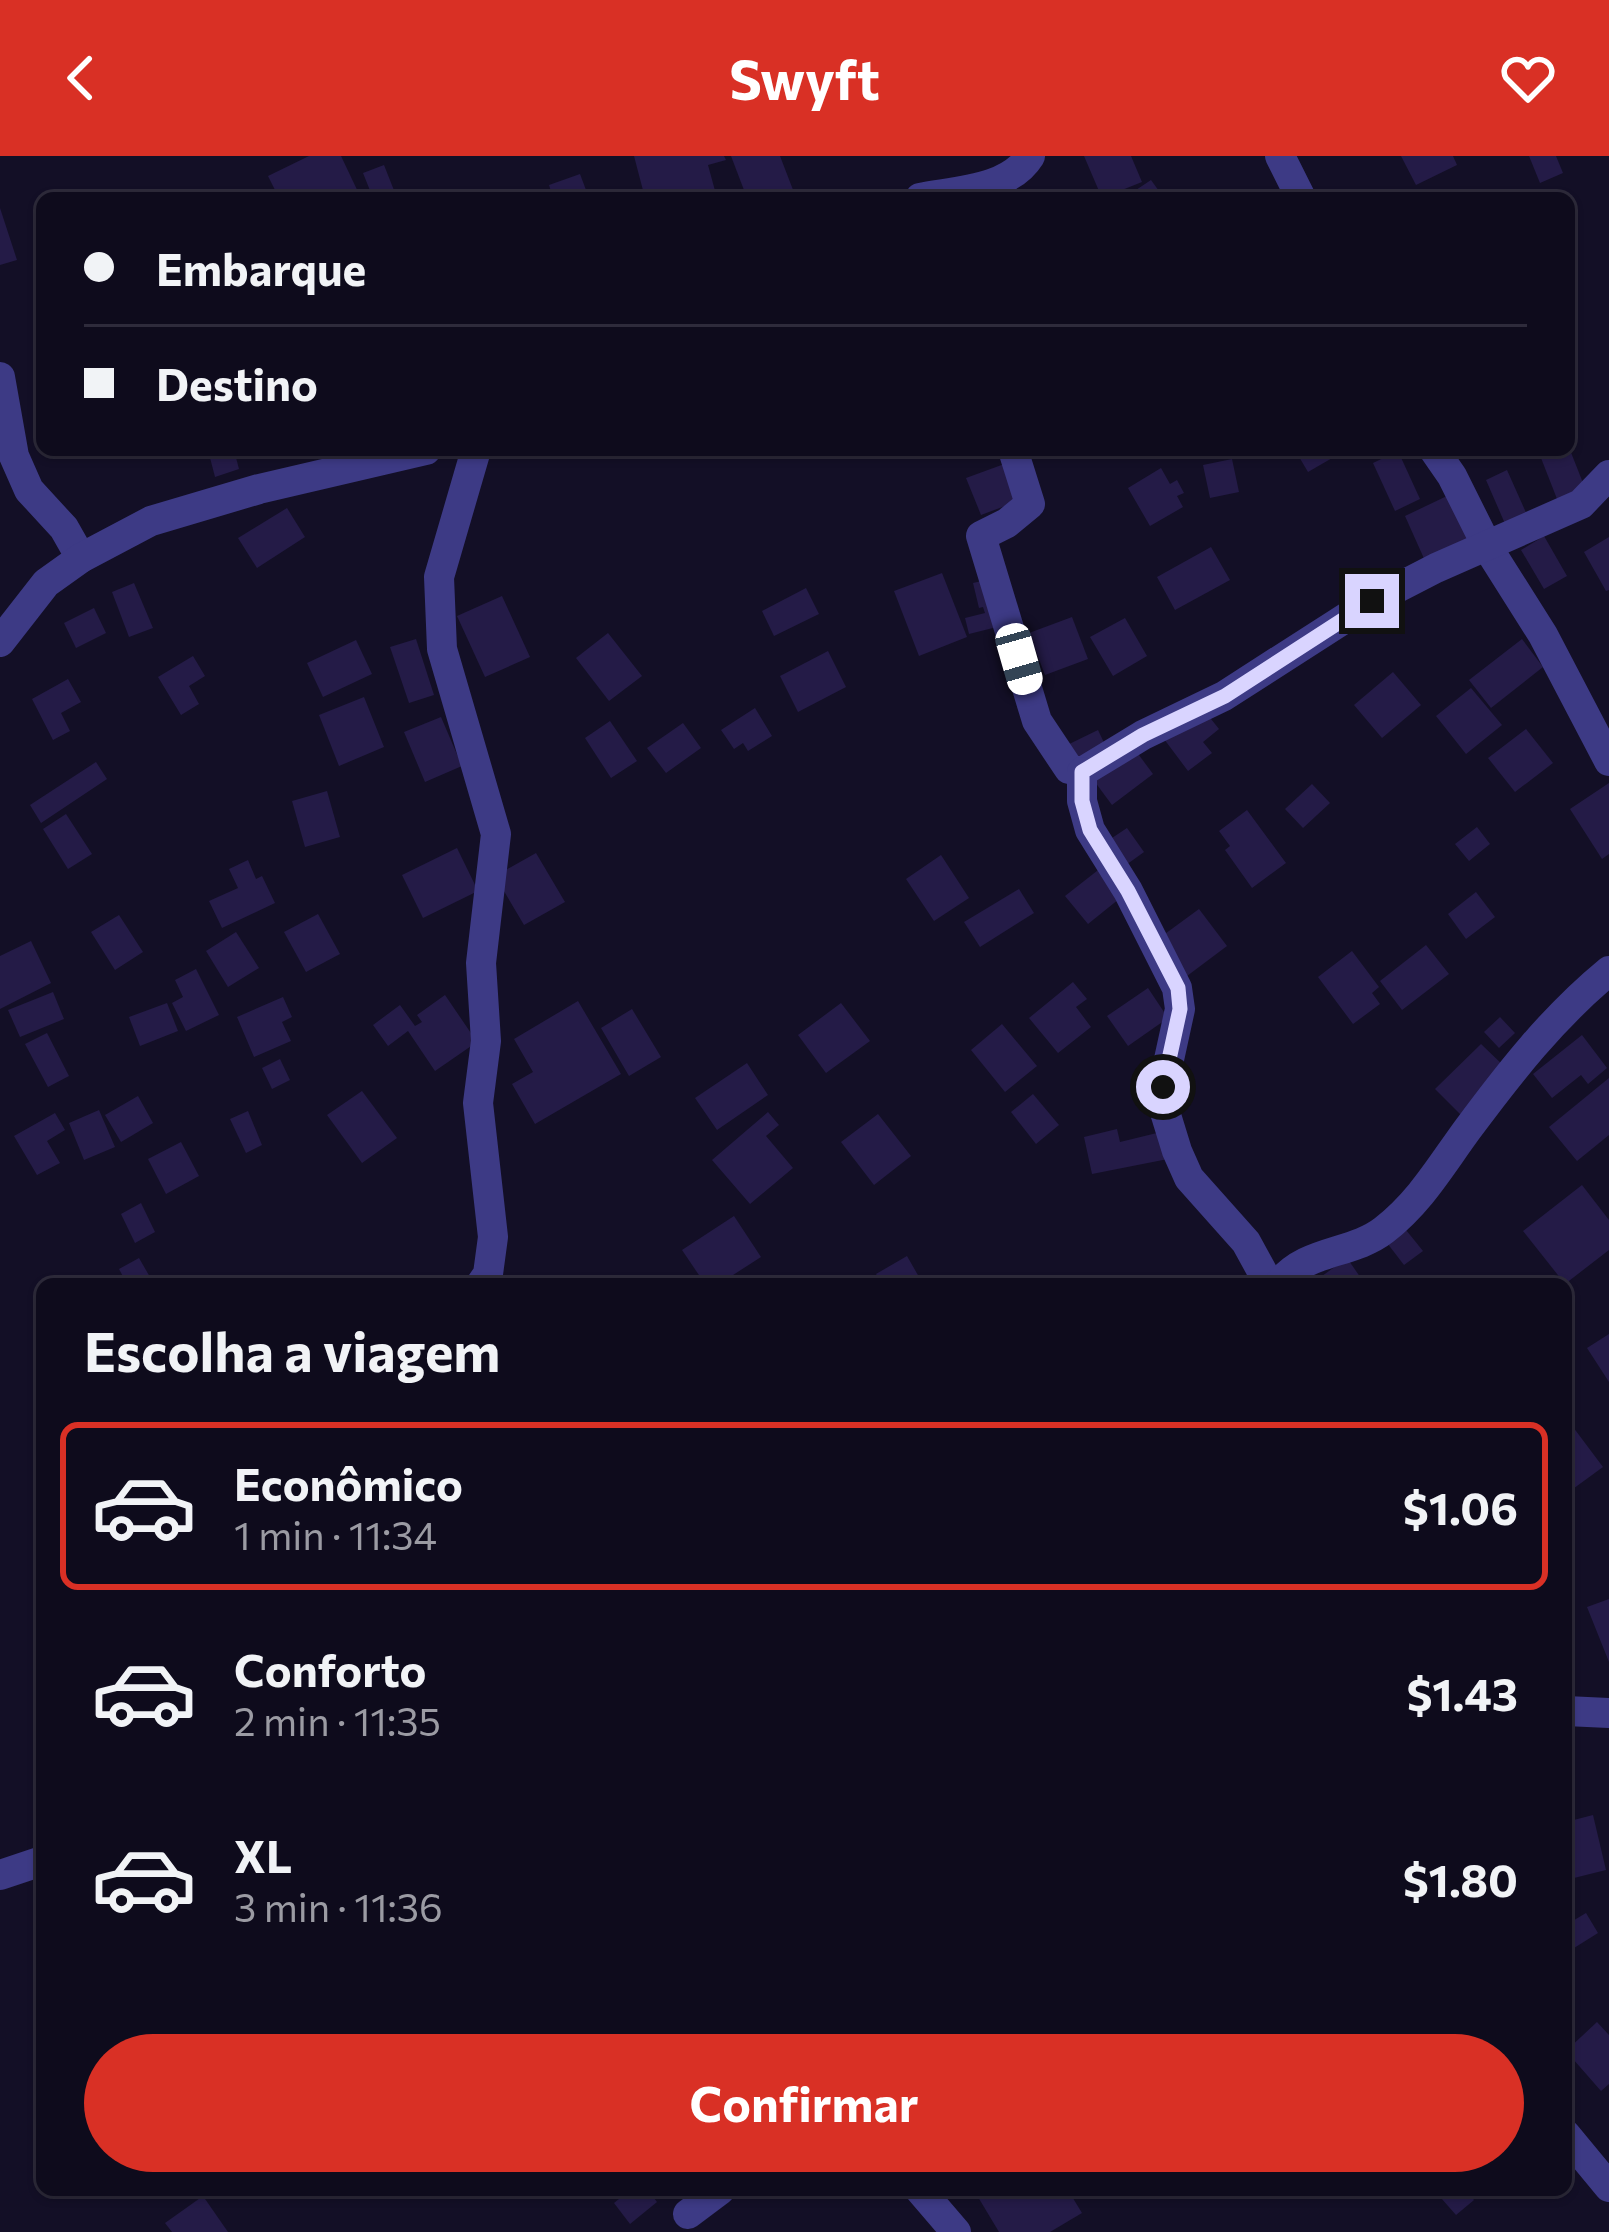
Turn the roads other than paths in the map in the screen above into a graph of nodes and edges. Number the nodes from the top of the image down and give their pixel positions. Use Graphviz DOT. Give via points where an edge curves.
graph roads {
  1 [pos="1030,156"];
  2 [pos="1280,156"];
  3 [pos="948,192"];
  4 [pos="1298,192"];
  5 [pos="0,377"];
  6 [pos="399,456"];
  7 [pos="474,456"];
  8 [pos="1015,456"];
  9 [pos="1437,456"];
  10 [pos="1609,475"];
  11 [pos="1488,548"];
  12 [pos="81,558"];
  13 [pos="0,642"];
  14 [pos="1609,761"];
  15 [pos="1082,772"];
  16 [pos="1609,971"];
  17 [pos="485,1278"];
  18 [pos="1266,1278"];
  19 [pos="1286,1278"];
  20 [pos="1572,1711"];
  21 [pos="1609,1712"];
  22 [pos="36,1863"];
  23 [pos="0,1875"];
  24 [pos="1572,2142"];
  25 [pos="1609,2187"];
  26 [pos="712,2196"];
  27 [pos="925,2196"];
  28 [pos="688,2214"];
  29 [pos="956,2232"];
  1 -- 3 [label="street" via="1000,181"];
  2 -- 4 [label="street"];
  5 -- 12 [label="street" via="14,456 29,490"];
  6 -- 12 [label="street" via="151,521"];
  7 -- 17 [label="street" via="440,578 442,649 496,834 481,963 486,1042 478,1103 494,1237"];
  8 -- 15 [label="street" via="1030,504 981,536 1037,721 1069,769"];
  9 -- 11 [label="street"];
  10 -- 11 [label="street" via="1581,504"];
  11 -- 14 [label="street"];
  11 -- 15 [label="street" via="1372,601 1225,696"];
  12 -- 13 [label="street" via="46,583"];
  15 -- 18 [label="street" via="1090,830 1178,988 1163,1087 1177,1150 1189,1178 1246,1242"];
  16 -- 19 [label="street" via="1564,1008 1417,1202 1367,1243 1308,1259"];
  20 -- 21 [label="street"];
  22 -- 23 [label="street"];
  24 -- 25 [label="street"];
  26 -- 28 [label="street"];
  27 -- 29 [label="street"];
}
